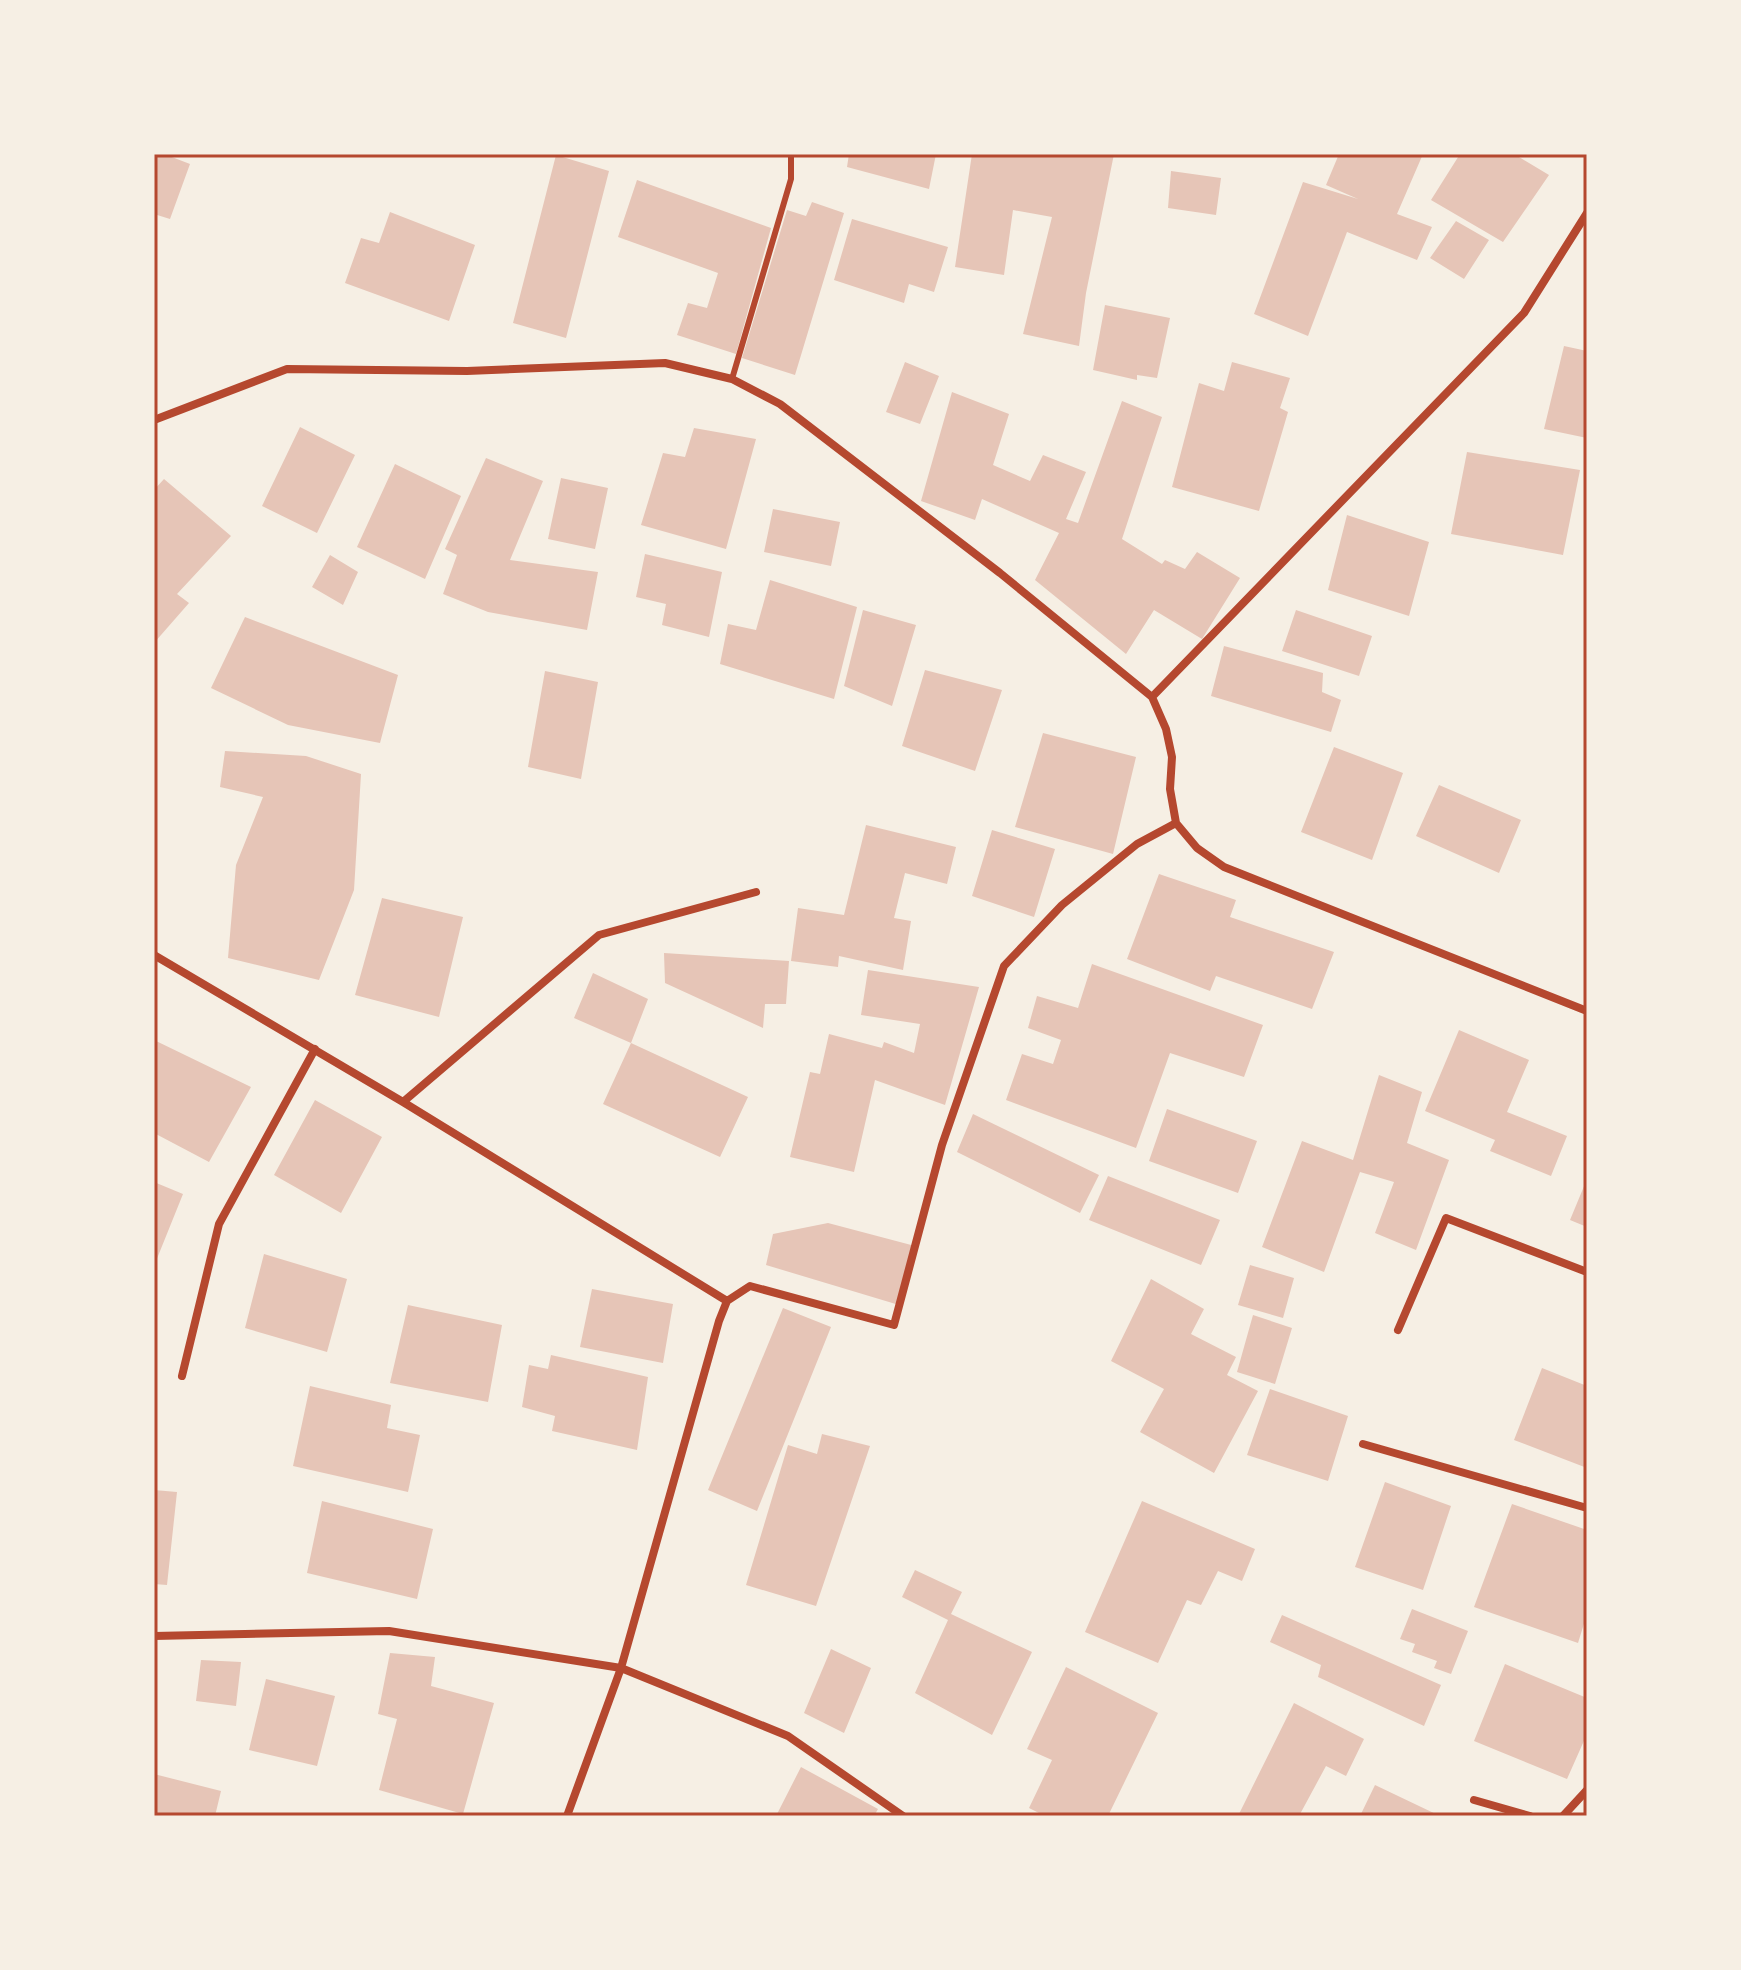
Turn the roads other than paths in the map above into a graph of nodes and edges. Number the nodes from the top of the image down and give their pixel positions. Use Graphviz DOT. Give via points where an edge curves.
graph roads {
  1 [pos="791,154"];
  2 [pos="1587,213"];
  3 [pos="732,379"];
  4 [pos="154,420"];
  5 [pos="1152,697"];
  6 [pos="1176,823"];
  7 [pos="756,892"];
  8 [pos="154,955"];
  9 [pos="1587,1011"];
  10 [pos="315,1049"];
  11 [pos="403,1102"];
  12 [pos="1587,1272"];
  13 [pos="727,1301"];
  14 [pos="1398,1330"];
  15 [pos="182,1376"];
  16 [pos="1363,1444"];
  17 [pos="1587,1508"];
  18 [pos="154,1636"];
  19 [pos="621,1668"];
  20 [pos="1587,1790"];
  21 [pos="1474,1800"];
  22 [pos="567,1816"];
  23 [pos="903,1816"];
  24 [pos="1530,1816"];
  25 [pos="1563,1816"];
  1 -- 3 [label="lane" via="791,179"];
  2 -- 5 [label="street" via="1524,313"];
  3 -- 4 [label="street" via="665,363 467,371 287,369"];
  3 -- 5 [label="street" via="780,404"];
  5 -- 6 [label="street" via="1172,757"];
  6 -- 9 [label="street" via="1197,848 1224,867"];
  6 -- 13 [label="street" via="1137,844 1062,905 1004,966 942,1145 894,1325 750,1286"];
  7 -- 11 [label="street" via="599,935"];
  8 -- 10 [label="street"];
  10 -- 11 [label="street"];
  10 -- 15 [label="street" via="219,1224"];
  11 -- 13 [label="street"];
  12 -- 14 [label="street" via="1446,1218"];
  13 -- 19 [label="street"];
  16 -- 17 [label="street"];
  18 -- 19 [label="street" via="389,1631"];
  19 -- 22 [label="street"];
  19 -- 23 [label="street" via="788,1736"];
  20 -- 25 [label="street"];
  21 -- 24 [label="street"];
}
